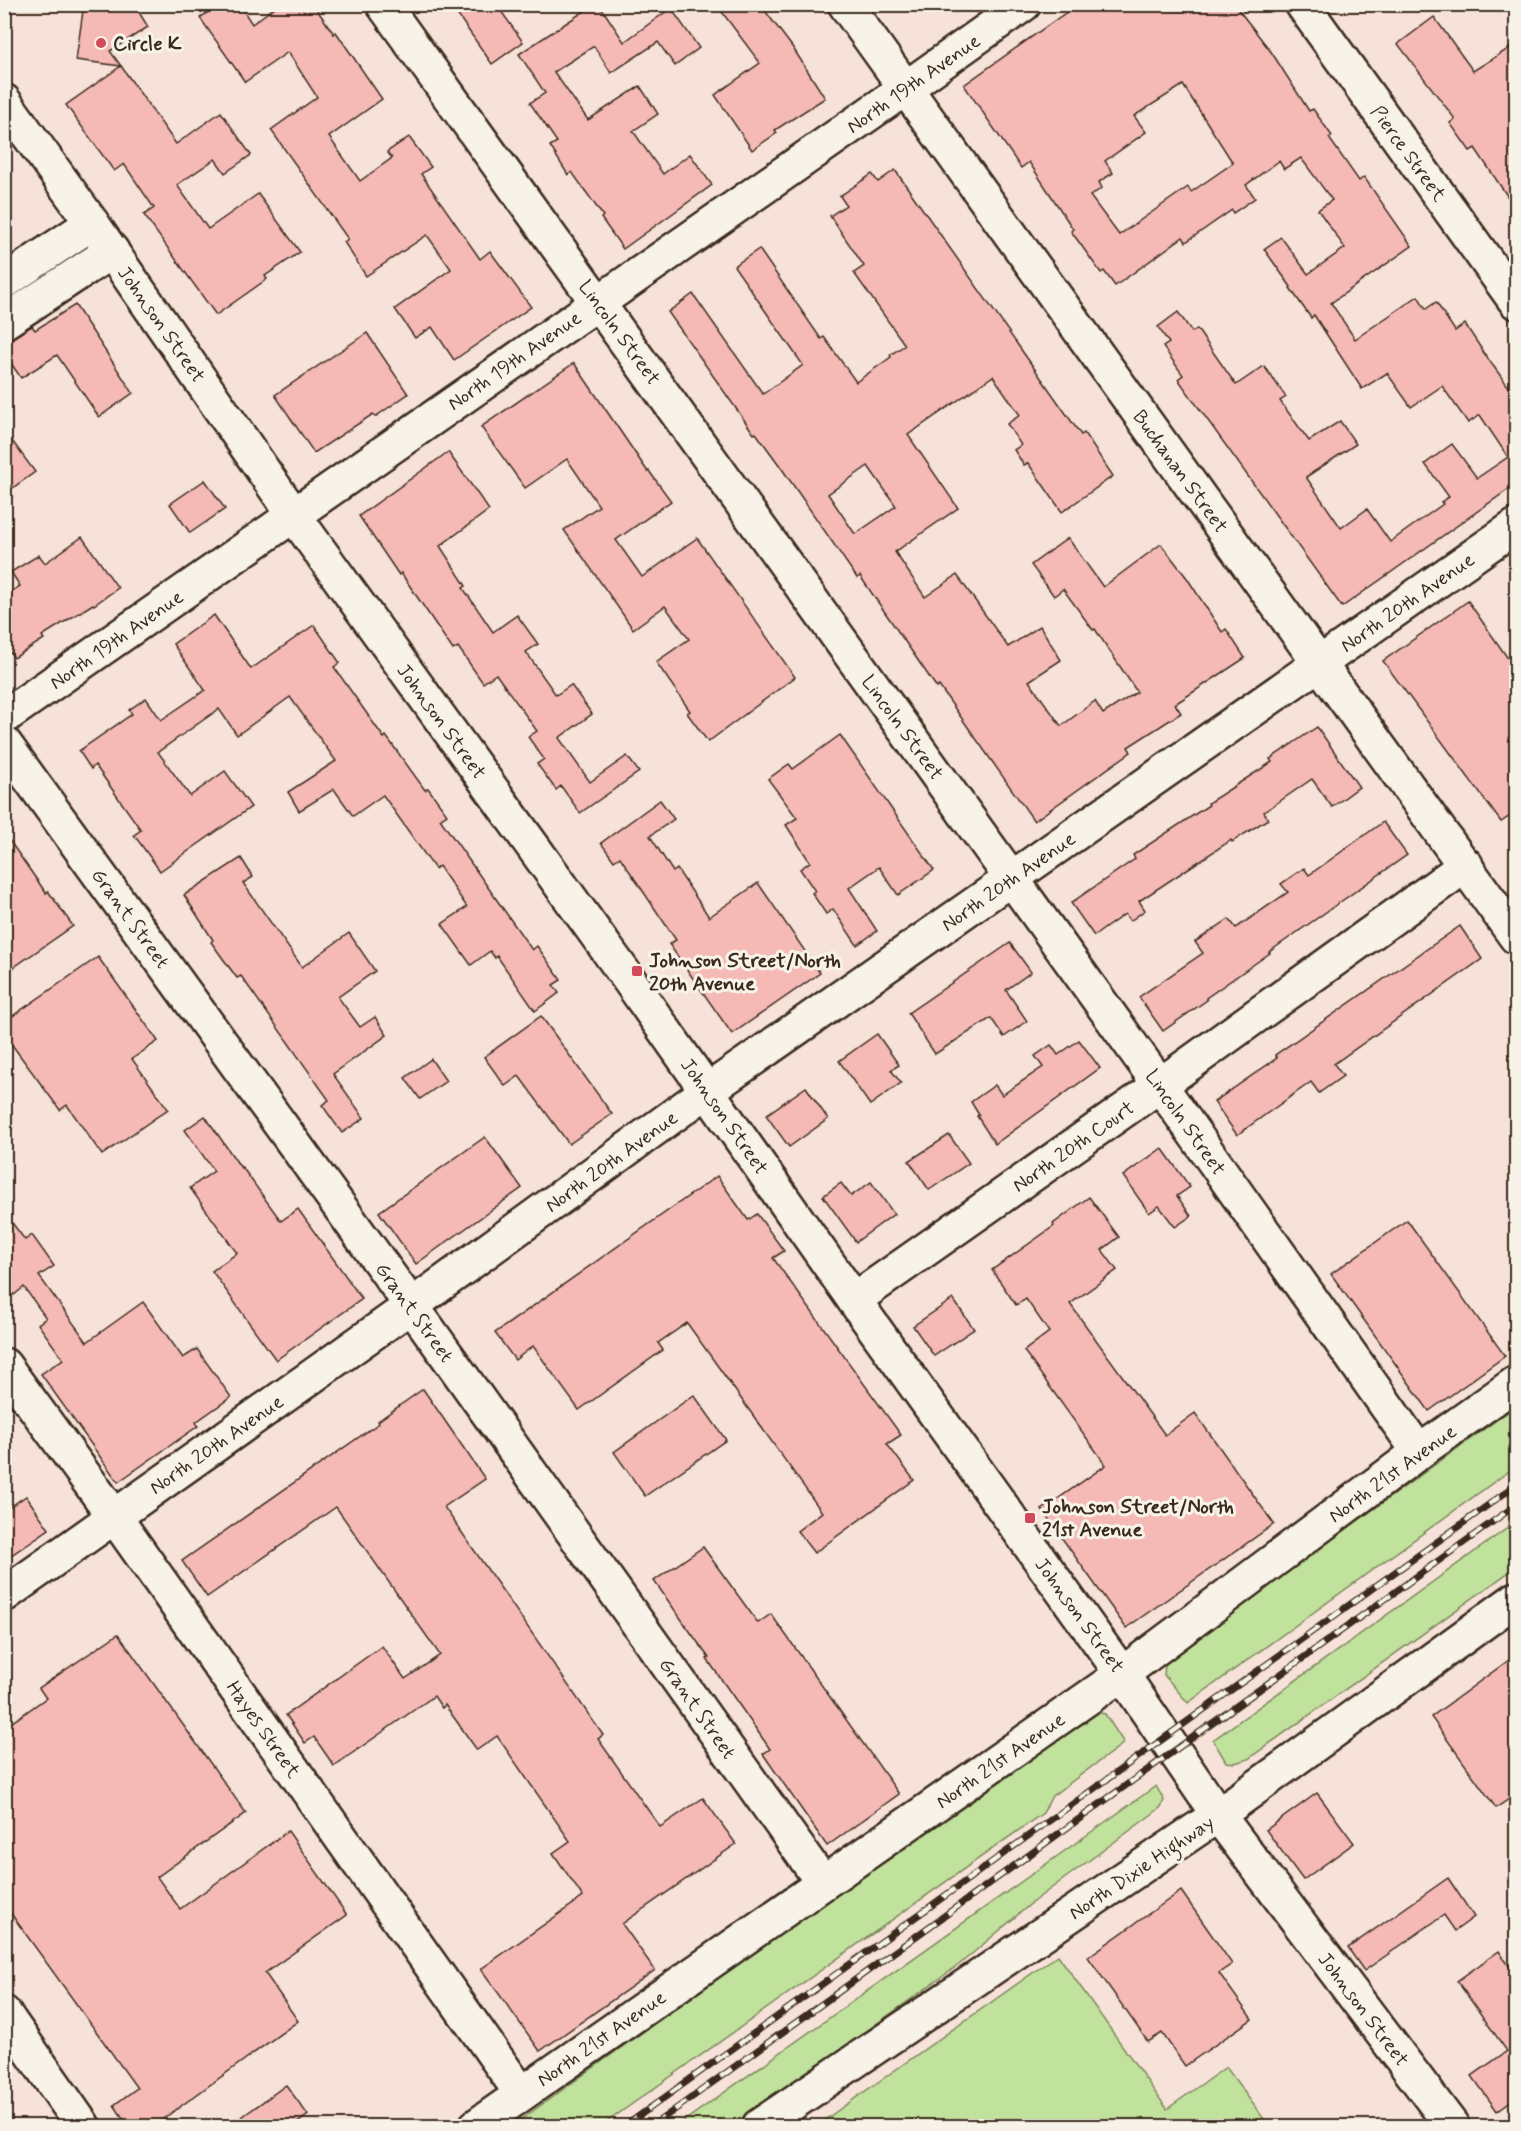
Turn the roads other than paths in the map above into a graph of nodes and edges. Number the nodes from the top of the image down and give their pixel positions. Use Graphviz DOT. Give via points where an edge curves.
graph roads {
  1 [pos="382,4"];
  2 [pos="845,4"];
  3 [pos="1024,4"];
  4 [pos="1302,4"];
  5 [pos="906,88"];
  6 [pos="4,101"];
  7 [pos="92,223"];
  8 [pos="112,251"];
  9 [pos="4,282"];
  10 [pos="598,302"];
  11 [pos="1516,302"];
  12 [pos="4,322"];
  13 [pos="293,514"];
  14 [pos="1516,525"];
  15 [pos="1319,664"];
  16 [pos="4,717"];
  17 [pos="4,743"];
  18 [pos="1466,865"];
  19 [pos="1011,879"];
  20 [pos="1516,937"];
  21 [pos="1160,1085"];
  22 [pos="707,1091"];
  23 [pos="854,1300"];
  24 [pos="411,1306"];
  25 [pos="4,1365"];
  26 [pos="1516,1383"];
  27 [pos="1419,1452"];
  28 [pos="114,1516"];
  29 [pos="4,1595"];
  30 [pos="1516,1599"];
  31 [pos="1122,1674"];
  32 [pos="1218,1815"];
  33 [pos="823,1883"];
  34 [pos="4,2013"];
  35 [pos="521,2093"];
  36 [pos="83,2127"];
  37 [pos="476,2127"];
  38 [pos="759,2127"];
  39 [pos="1452,2127"];
  1 -- 10 [label="street, Lincoln Street"];
  2 -- 5 [label="street, Buchanan Street"];
  3 -- 5 [label="street, North 19th Avenue"];
  4 -- 11 [label="street, Pierce Street"];
  5 -- 10 [label="street, North 19th Avenue"];
  5 -- 15 [label="street, Buchanan Street"];
  6 -- 7 [label="street, Johnson Street"];
  7 -- 8 [label="street, Johnson Street"];
  7 -- 9 [label="street"];
  8 -- 12 [label="street"];
  8 -- 13 [label="street, Johnson Street"];
  10 -- 13 [label="street, North 19th Avenue"];
  10 -- 19 [label="street, Lincoln Street"];
  13 -- 16 [label="street, North 19th Avenue"];
  13 -- 22 [label="street, Johnson Street"];
  14 -- 15 [label="street, North 20th Avenue"];
  15 -- 18 [label="street, Buchanan Street"];
  15 -- 19 [label="street, North 20th Avenue"];
  17 -- 24 [label="street, Grant Street"];
  18 -- 20 [label="street, Buchanan Street"];
  18 -- 21 [label="street, North 20th Court"];
  19 -- 21 [label="street, Lincoln Street"];
  19 -- 22 [label="street, North 20th Avenue"];
  21 -- 23 [label="street, North 20th Court"];
  21 -- 27 [label="street, Lincoln Street"];
  22 -- 23 [label="street, Johnson Street"];
  22 -- 24 [label="street, North 20th Avenue"];
  23 -- 31 [label="street, Johnson Street"];
  24 -- 28 [label="street, North 20th Avenue"];
  24 -- 33 [label="street, Grant Street"];
  25 -- 28 [label="street, Hayes Street"];
  26 -- 27 [label="street, North 21st Avenue"];
  27 -- 31 [label="street, North 21st Avenue"];
  28 -- 29 [label="street, North 20th Avenue"];
  28 -- 35 [label="street, Hayes Street"];
  30 -- 32 [label="street, North Dixie Highway"];
  31 -- 32 [label="street, Johnson Street"];
  31 -- 33 [label="street, North 21st Avenue"];
  32 -- 38 [label="street, North Dixie Highway"];
  32 -- 39 [label="street, Johnson Street"];
  33 -- 35 [label="street, North 21st Avenue"];
  34 -- 36 [label="street"];
  35 -- 37 [label="street, North 21st Avenue"];
}
